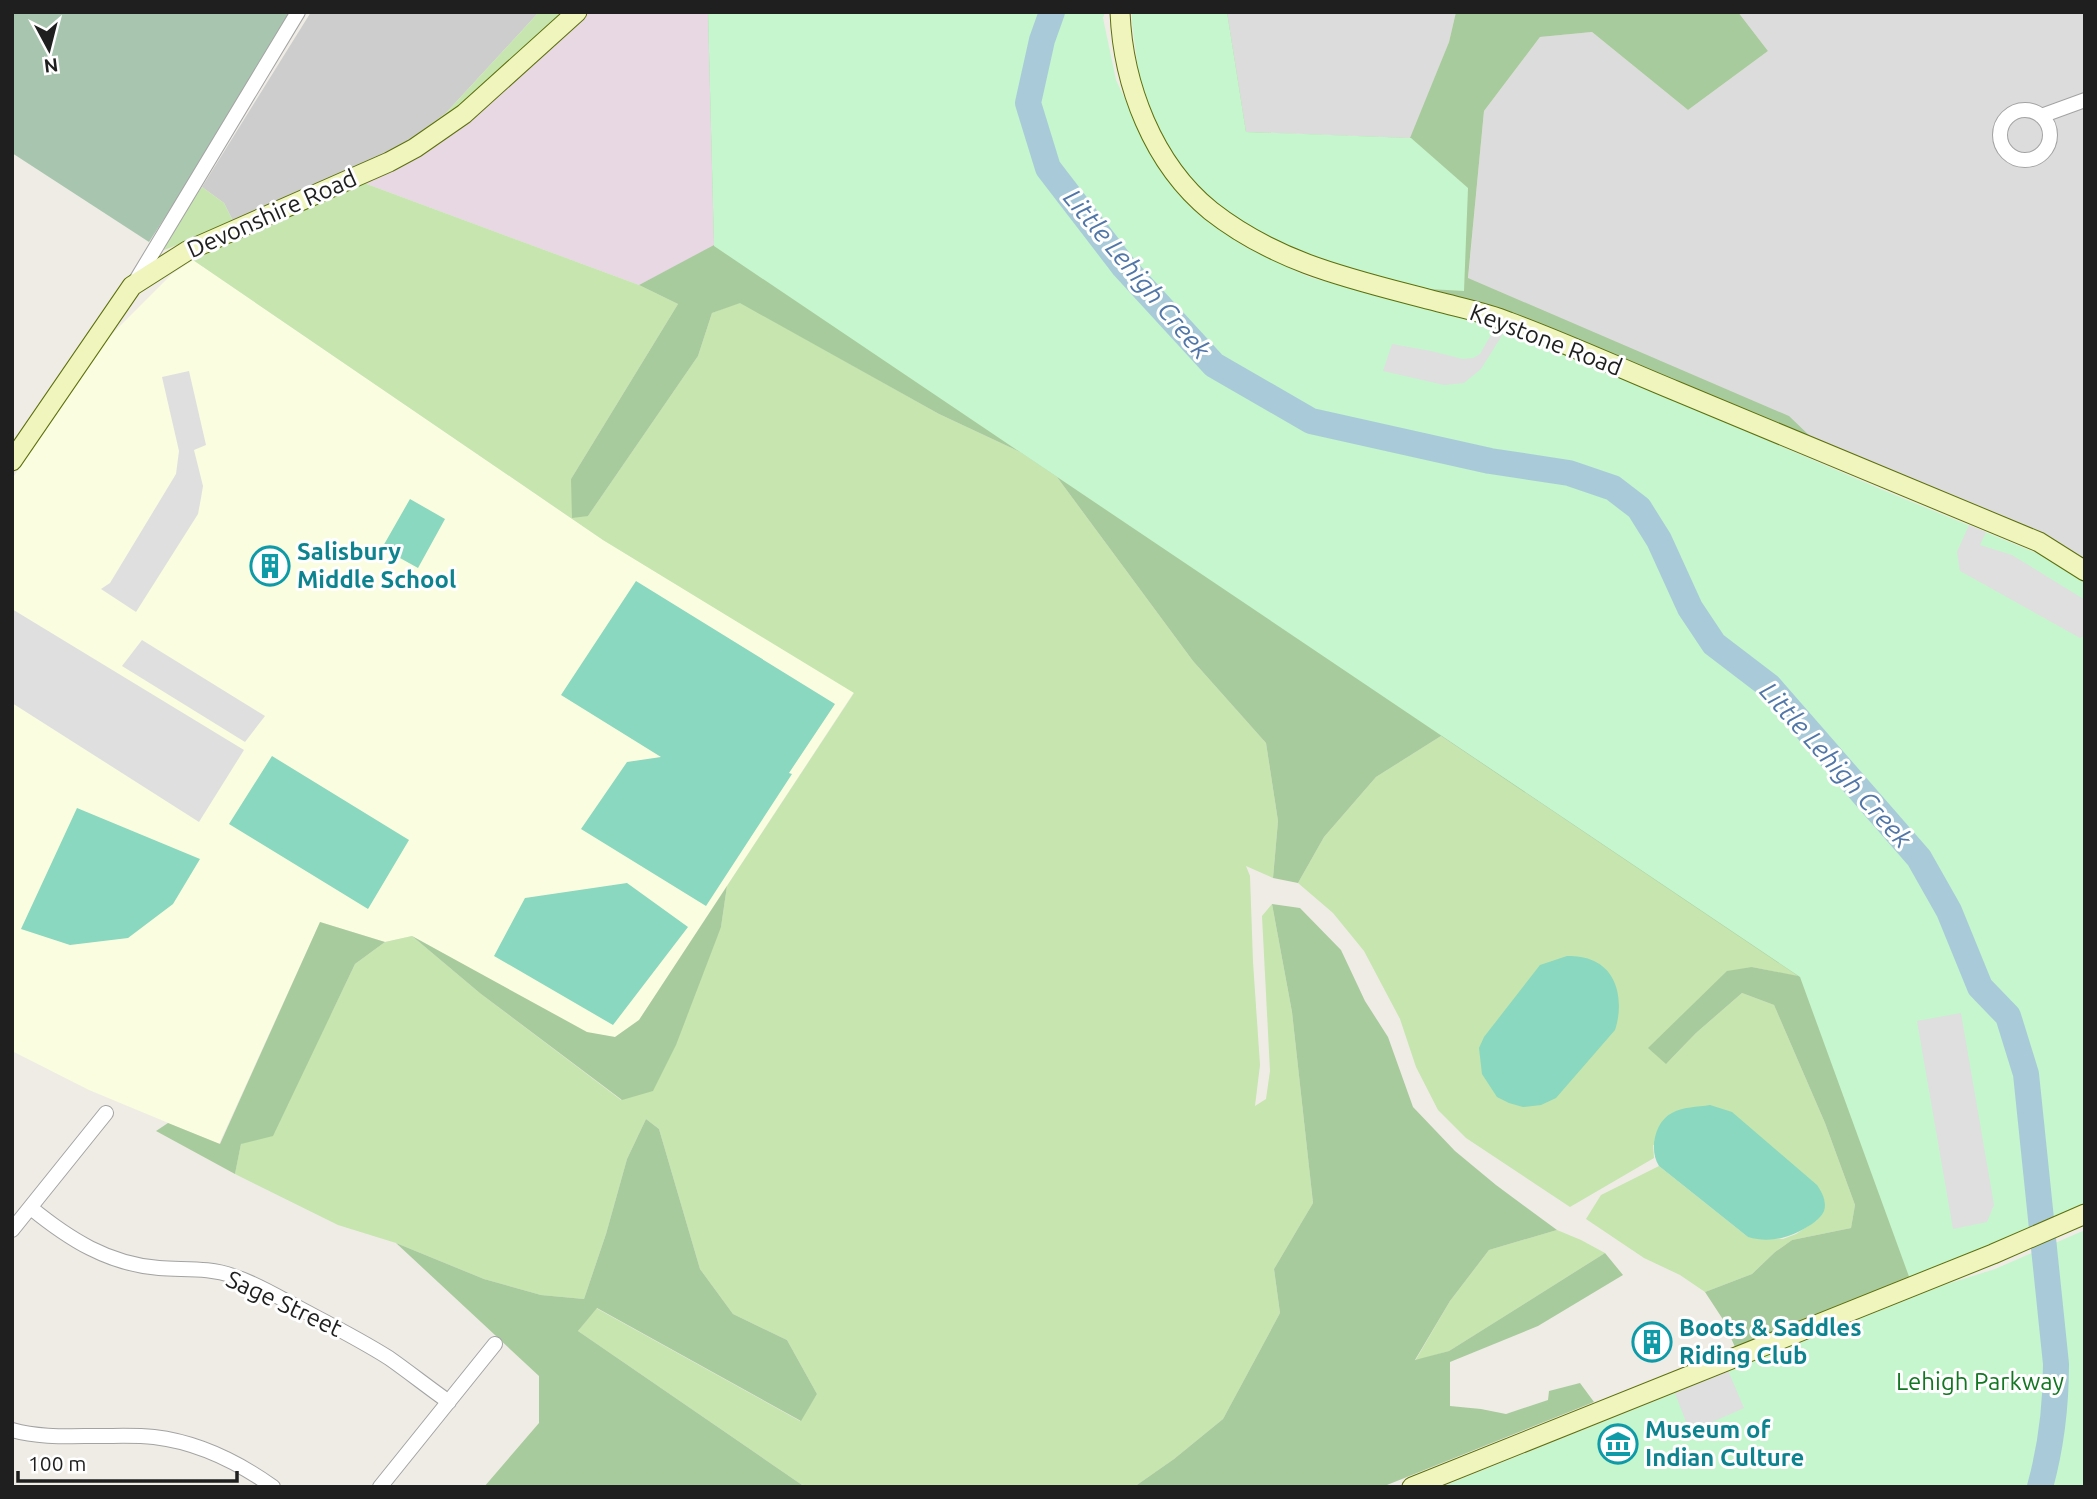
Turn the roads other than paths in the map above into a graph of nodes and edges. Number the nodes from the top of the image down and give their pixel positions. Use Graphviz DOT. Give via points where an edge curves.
graph roads {
  1 [pos="298,12"];
  2 [pos="577,12"];
  3 [pos="1120,12"];
  4 [pos="2085,100"];
  5 [pos="2041,116"];
  6 [pos="132,286"];
  7 [pos="12,461"];
  8 [pos="2085,571"];
  9 [pos="106,1113"];
  10 [pos="30,1208"];
  11 [pos="2085,1214"];
  12 [pos="12,1230"];
  13 [pos="495,1345"];
  14 [pos="449,1402"];
  15 [pos="12,1430"];
  16 [pos="273,1487"];
  17 [pos="380,1487"];
  18 [pos="1412,1487"];
  1 -- 6 [label="street"];
  2 -- 6 [label="street, Devonshire Road" via="464,114 415,148 187,251"];
  3 -- 8 [label="street, Keystone Road" via="1130,79 1167,162 1209,209 1264,246 1324,271 1508,321 2039,542"];
  4 -- 5 [label="street"];
  6 -- 7 [label="street, Devonshire Road"];
  9 -- 10 [label="street"];
  10 -- 12 [label="street"];
  10 -- 14 [label="street, Sage Street" via="57,1230 104,1256 156,1268 209,1270 249,1282 347,1333"];
  11 -- 18 [label="street"];
  13 -- 14 [label="street"];
  14 -- 17 [label="street"];
  15 -- 16 [label="street" via="44,1436 152,1436 176,1441 233,1462"];
}
